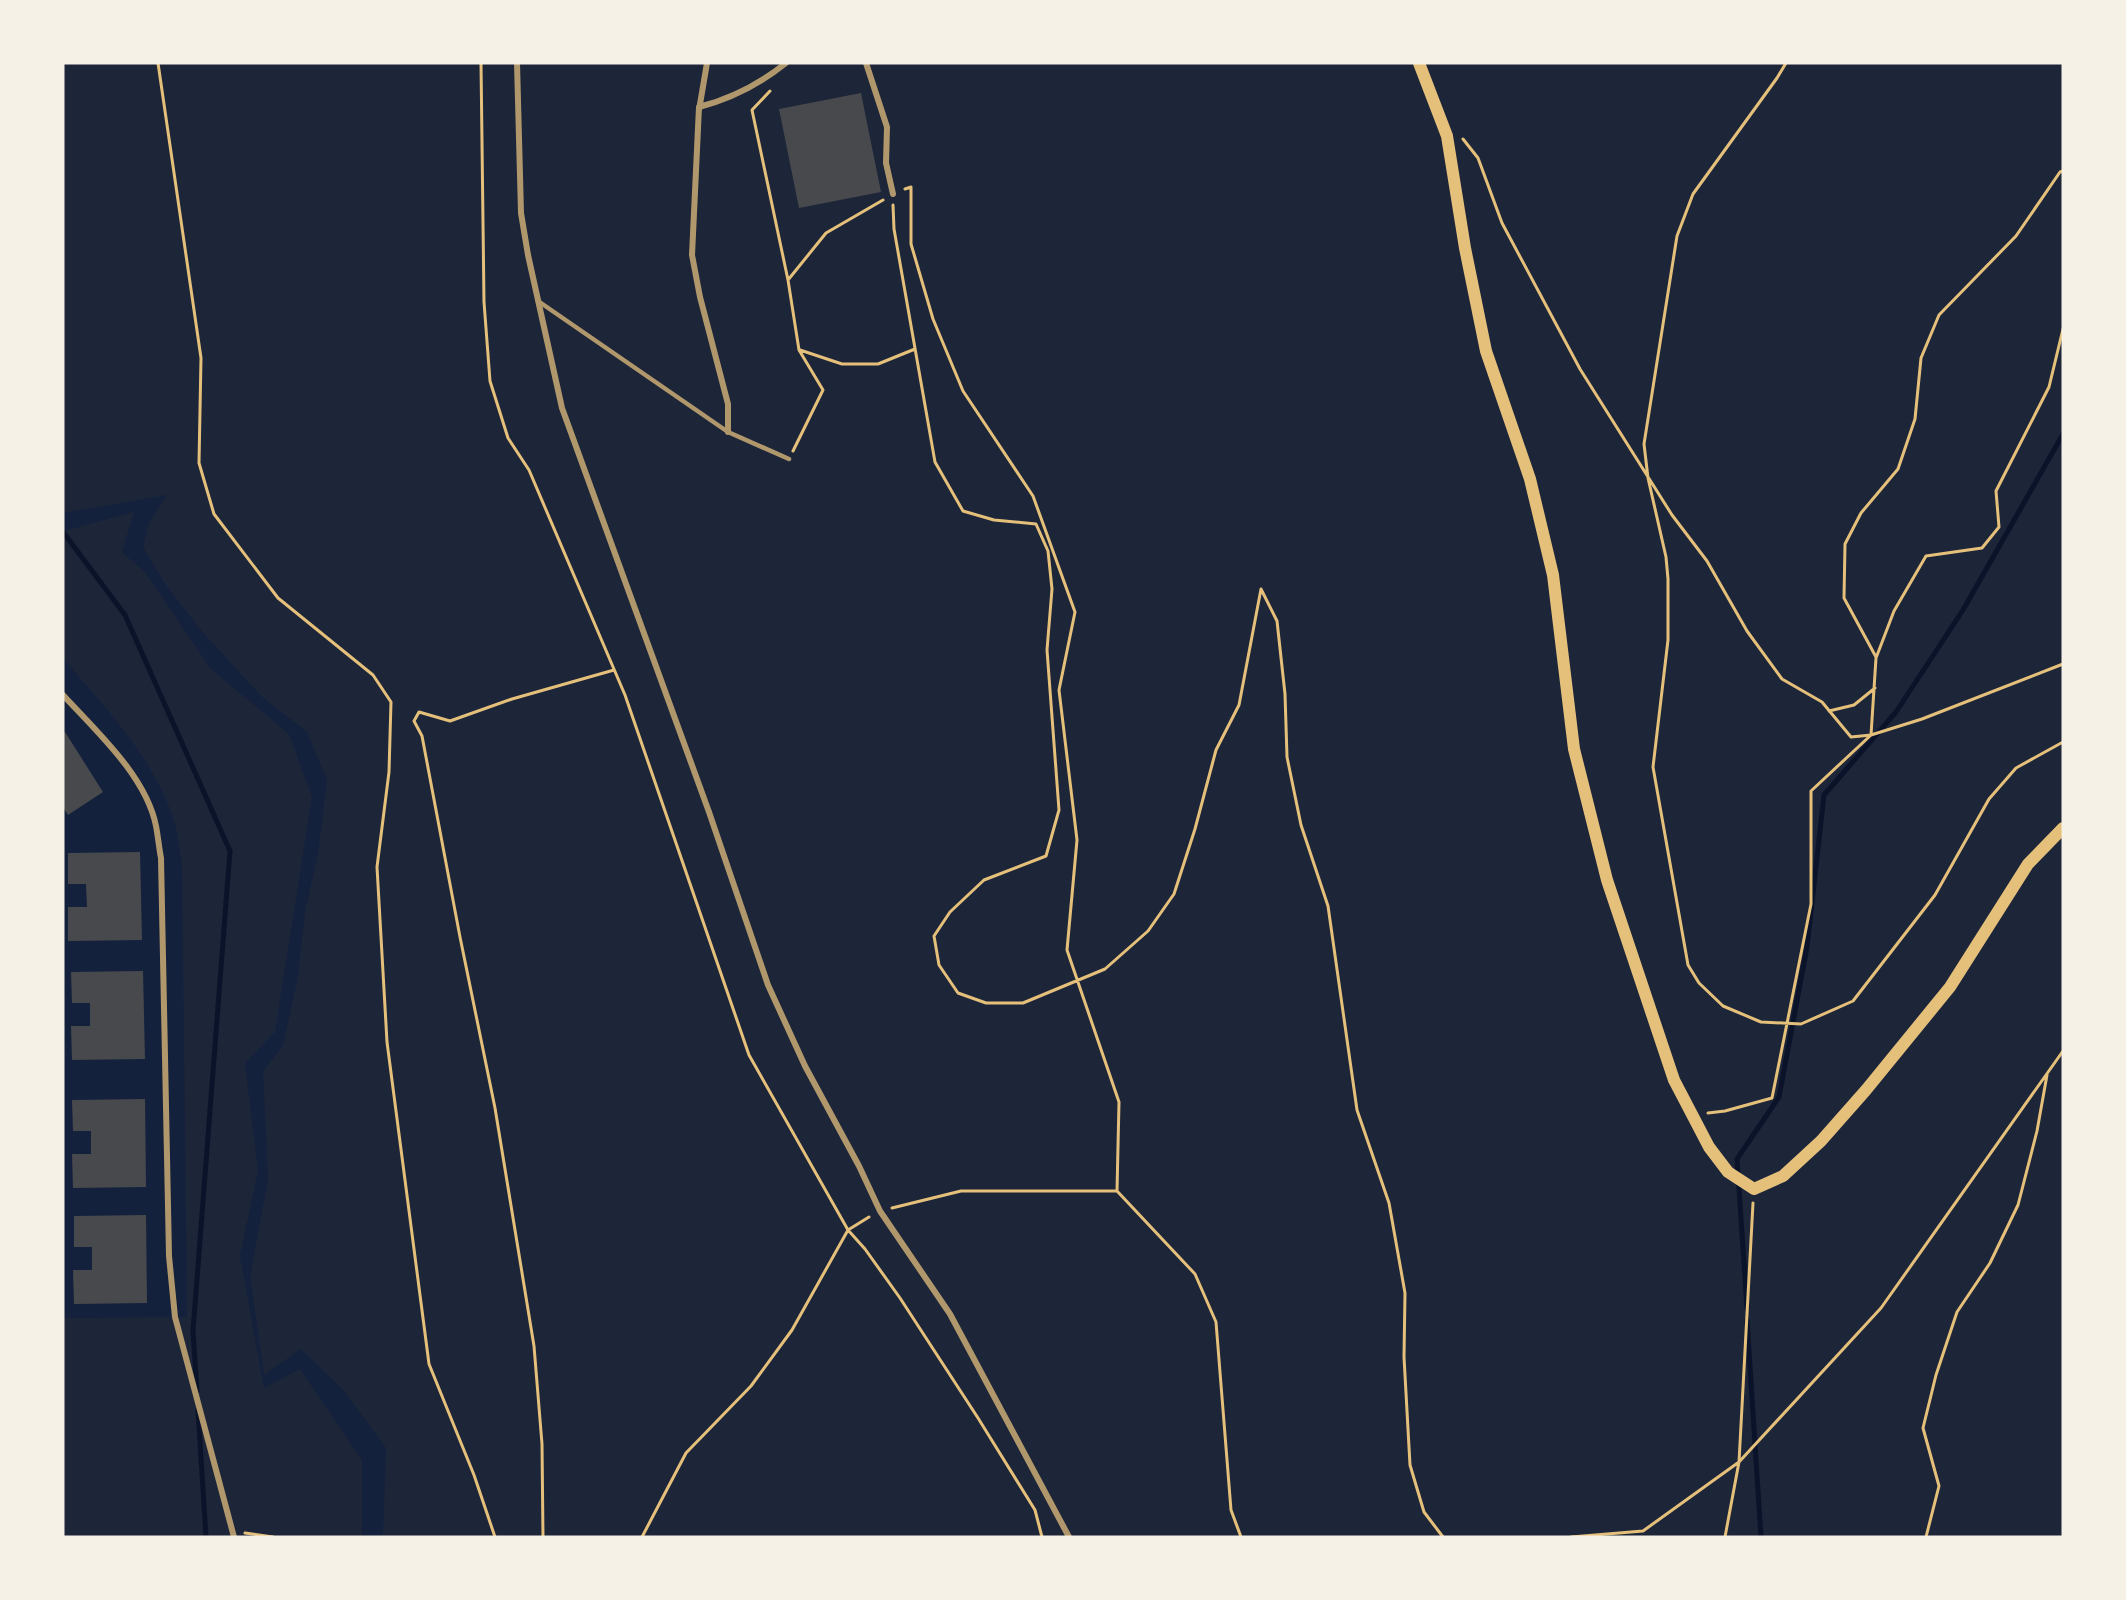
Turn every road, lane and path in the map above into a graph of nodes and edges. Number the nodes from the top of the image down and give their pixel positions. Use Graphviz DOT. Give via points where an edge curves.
graph roads {
  1 [pos="158,63"];
  2 [pos="481,63"];
  3 [pos="517,63"];
  4 [pos="707,63"];
  5 [pos="786,63"];
  6 [pos="866,63"];
  7 [pos="1419,63"];
  8 [pos="1786,63"];
  9 [pos="776,85"];
  10 [pos="699,107"];
  11 [pos="1447,136"];
  12 [pos="697,142"];
  13 [pos="2063,171"];
  14 [pos="893,194"];
  15 [pos="788,280"];
  16 [pos="538,301"];
  17 [pos="2063,329"];
  18 [pos="915,349"];
  19 [pos="799,350"];
  20 [pos="728,432"];
  21 [pos="789,459"];
  22 [pos="1648,478"];
  23 [pos="1876,658"];
  24 [pos="2063,664"];
  25 [pos="614,670"];
  26 [pos="1875,688"];
  27 [pos="63,695"];
  28 [pos="1829,711"];
  29 [pos="1872,735"];
  30 [pos="2063,742"];
  31 [pos="2063,828"];
  32 [pos="1077,980"];
  33 [pos="1789,1023"];
  34 [pos="2063,1051"];
  35 [pos="2047,1073"];
  36 [pos="1695,1120"];
  37 [pos="1754,1189"];
  38 [pos="1117,1191"];
  39 [pos="880,1211"];
  40 [pos="848,1230"];
  41 [pos="1739,1462"];
  42 [pos="233,1534"];
  43 [pos="273,1537"];
  44 [pos="495,1537"];
  45 [pos="543,1537"];
  46 [pos="642,1537"];
  47 [pos="1042,1537"];
  48 [pos="1069,1537"];
  49 [pos="1241,1537"];
  50 [pos="1443,1537"];
  51 [pos="1571,1537"];
  52 [pos="1725,1537"];
  53 [pos="1926,1537"];
  1 -- 44 [label="path" via="201,358 199,463 214,514 279,598 373,675 391,702 389,772 377,867 387,1042 429,1364"];
  2 -- 25 [label="path" via="484,302 490,381 508,438 529,470"];
  3 -- 16 [label="street" via="521,213"];
  4 -- 10 [label="street"];
  5 -- 10 [label="street" via="766,79"];
  6 -- 14 [label="street" via="887,127 886,163"];
  7 -- 11 [label="main road"];
  8 -- 22 [label="path" via="1693,194 1677,236 1644,444"];
  9 -- 15 [label="path" via="752,110"];
  10 -- 12 [label="street"];
  10 -- 20 [label="street" via="692,255 726,396"];
  11 -- 22 [label="path" via="1459,133 1478,158 1502,223 1580,369"];
  11 -- 36 [label="main road" via="1486,351 1530,479 1553,574 1574,749 1606,880 1674,1080"];
  13 -- 23 [label="path" via="2016,236 1940,315 1921,358 1915,419 1898,469 1861,513 1845,544 1844,598"];
  14 -- 15 [label="path" via="826,233"];
  14 -- 18 [label="path" via="894,229"];
  14 -- 32 [label="path" via="911,187 911,244 933,319 963,391 1033,496 1075,612 1059,690 1077,840 1067,950"];
  15 -- 19 [label="path"];
  16 -- 20 [label="lane"];
  16 -- 39 [label="street" via="562,408 768,985"];
  17 -- 23 [label="path" via="2049,387 1996,491 1999,527 1982,548 1926,555 1894,611"];
  18 -- 19 [label="path" via="878,364 842,364"];
  18 -- 32 [label="path" via="935,462 963,511 994,520 1036,524 1048,551 1052,589 1047,650 1059,810 1046,856 984,880 950,912 934,936 939,965 958,993 986,1003 1023,1003"];
  19 -- 21 [label="path" via="823,390"];
  20 -- 21 [label="lane"];
  22 -- 28 [label="path" via="1707,561 1747,631 1782,679 1822,702"];
  22 -- 33 [label="path" via="1668,579 1668,640 1653,767 1688,965 1698,983 1723,1006 1761,1022"];
  23 -- 26 [label="path"];
  24 -- 29 [label="path"];
  25 -- 40 [label="path" via="749,1055"];
  25 -- 45 [label="path" via="450,721 418,712 414,721 422,736 495,1108 534,1346 542,1444"];
  26 -- 28 [label="path" via="1854,705"];
  26 -- 29 [label="path"];
  27 -- 42 [label="street" via="129,771 156,824 169,1256 175,1317"];
  28 -- 29 [label="path" via="1851,737"];
  29 -- 33 [label="path" via="1811,791 1811,904"];
  30 -- 33 [label="path" via="2016,768 1989,799 1935,895 1853,1001 1801,1024"];
  31 -- 37 [label="main road" via="2028,864 1950,987 1866,1090 1784,1176"];
  32 -- 38 [label="path" via="1119,1102"];
  32 -- 50 [label="path" via="1105,969 1148,931 1174,894 1216,750 1239,705 1262,589 1277,621 1287,756 1301,825 1328,906 1357,1110 1389,1203 1405,1293 1410,1465 1424,1512"];
  33 -- 36 [label="path" via="1772,1098 1710,1112"];
  34 -- 35 [label="path"];
  35 -- 41 [label="path" via="1881,1308"];
  35 -- 53 [label="path" via="2018,1205 1990,1263 1957,1312 1936,1375 1923,1428 1939,1486"];
  36 -- 37 [label="main road" via="1728,1172"];
  37 -- 41 [label="path"];
  38 -- 39 [label="path" via="961,1191"];
  38 -- 49 [label="path" via="1195,1274 1216,1322 1231,1510"];
  39 -- 40 [label="path"];
  39 -- 48 [label="street" via="950,1314"];
  40 -- 46 [label="path" via="792,1330 751,1386 686,1453"];
  40 -- 47 [label="path" via="900,1298 978,1418 1035,1510"];
  41 -- 51 [label="path" via="1643,1531"];
  41 -- 52 [label="path"];
  42 -- 43 [label="path"];
}
